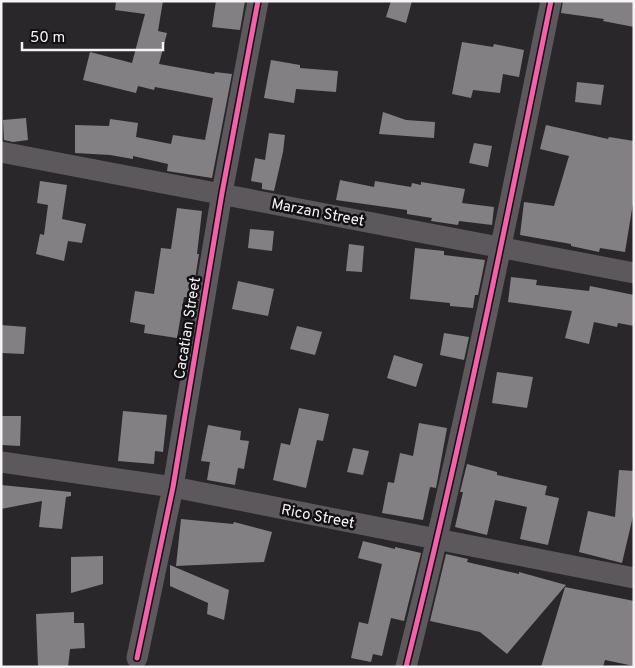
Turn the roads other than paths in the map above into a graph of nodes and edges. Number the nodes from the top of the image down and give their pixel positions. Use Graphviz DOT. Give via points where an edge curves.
graph roads {
  1 [pos="258,1"];
  2 [pos="551,1"];
  3 [pos="1,152"];
  4 [pos="222,193"];
  5 [pos="501,248"];
  6 [pos="634,273"];
  7 [pos="1,462"];
  8 [pos="174,488"];
  9 [pos="438,539"];
  10 [pos="634,578"];
  11 [pos="137,658"];
  12 [pos="406,667"];
  1 -- 4 [label="street, Cacatian Street"];
  2 -- 5 [label="street"];
  3 -- 4 [label="street, Marzan Street"];
  4 -- 5 [label="street, Marzan Street"];
  4 -- 8 [label="street, Cacatian Street"];
  5 -- 6 [label="street, Marzan Street"];
  5 -- 9 [label="street"];
  7 -- 8 [label="street, Rico Street"];
  8 -- 9 [label="street, Rico Street"];
  8 -- 11 [label="street, Cacatian Street"];
  9 -- 10 [label="street, Rico Street"];
  9 -- 12 [label="street"];
}
